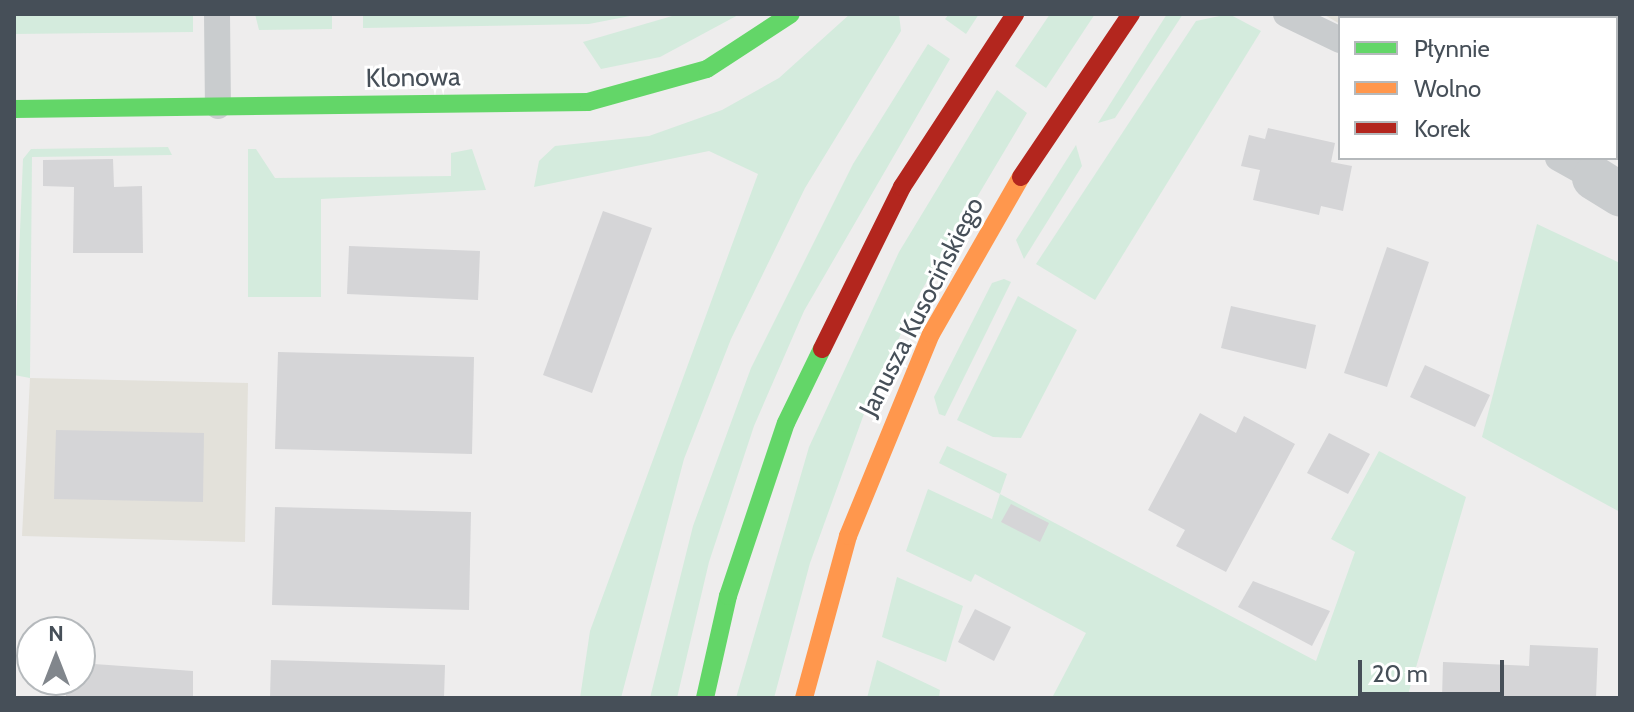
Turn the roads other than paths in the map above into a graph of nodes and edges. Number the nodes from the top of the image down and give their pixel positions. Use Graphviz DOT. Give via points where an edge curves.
graph roads {
  1 [pos="217,14"];
  2 [pos="791,14"];
  3 [pos="1015,14"];
  4 [pos="1131,14"];
  5 [pos="1286,14"];
  6 [pos="1338,39"];
  7 [pos="218,106"];
  8 [pos="14,109"];
  9 [pos="705,698"];
  10 [pos="804,698"];
  1 -- 7 [label="lane"];
  2 -- 7 [label="street, Klonowa" via="732,57 628,96"];
  3 -- 9 [label="street" via="902,187 805,380 756,504"];
  4 -- 10 [label="street, Janusza Kusocińskiego" via="1006,199 931,334 848,536"];
  5 -- 6 [label="lane"];
  7 -- 8 [label="street, Klonowa"];
}
